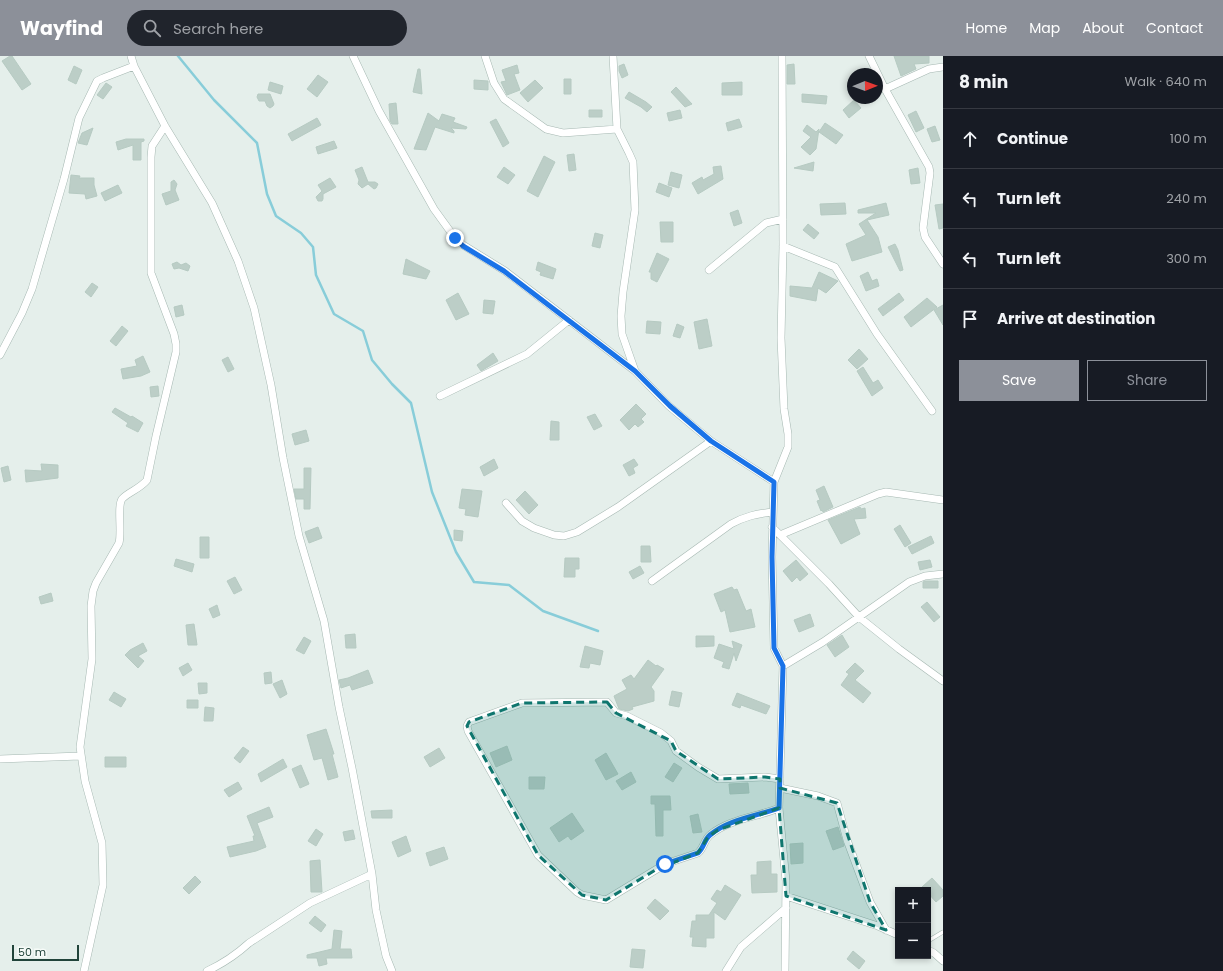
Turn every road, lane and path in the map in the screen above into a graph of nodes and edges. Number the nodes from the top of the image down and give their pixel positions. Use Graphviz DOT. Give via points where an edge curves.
graph roads {
  1 [pos="131,56"];
  2 [pos="353,56"];
  3 [pos="485,56"];
  4 [pos="613,56"];
  5 [pos="783,56"];
  6 [pos="869,56"];
  7 [pos="134,66"];
  8 [pos="943,67"];
  9 [pos="885,89"];
  10 [pos="165,126"];
  11 [pos="617,129"];
  12 [pos="783,219"];
  13 [pos="783,246"];
  14 [pos="943,264"];
  15 [pos="709,270"];
  16 [pos="569,320"];
  17 [pos="0,355"];
  18 [pos="635,371"];
  19 [pos="440,396"];
  20 [pos="932,410"];
  21 [pos="711,441"];
  22 [pos="774,482"];
  23 [pos="943,500"];
  24 [pos="506,503"];
  25 [pos="772,512"];
  26 [pos="772,527"];
  27 [pos="780,535"];
  28 [pos="943,574"];
  29 [pos="652,581"];
  30 [pos="859,617"];
  31 [pos="783,666"];
  32 [pos="943,681"];
  33 [pos="80,756"];
  34 [pos="0,759"];
  35 [pos="780,779"];
  36 [pos="780,788"];
  37 [pos="779,808"];
  38 [pos="372,874"];
  39 [pos="786,896"];
  40 [pos="786,908"];
  41 [pos="886,930"];
  42 [pos="943,932"];
  43 [pos="895,934"];
  44 [pos="931,939"];
  45 [pos="931,952"];
  46 [pos="943,961"];
  47 [pos="84,971"];
  48 [pos="207,971"];
  49 [pos="392,971"];
  50 [pos="726,971"];
  51 [pos="785,971"];
  1 -- 7 [label="street"];
  2 -- 16 [label="street" via="379,111 434,209 451,234 463,246 504,271"];
  3 -- 11 [label="street" via="494,83 504,99 546,129 563,133"];
  4 -- 11 [label="street"];
  5 -- 12 [label="street"];
  6 -- 9 [label="street"];
  7 -- 10 [label="street"];
  7 -- 17 [label="street" via="98,81 80,118 32,289"];
  8 -- 9 [label="street" via="929,69"];
  9 -- 14 [label="street" via="929,167 923,228 925,237"];
  10 -- 33 [label="street" via="152,146 151,273 174,334 176,352 147,480 122,500 119,543 93,591 92,659"];
  10 -- 38 [label="street" via="212,202 238,261 254,308 299,536 325,627"];
  11 -- 18 [label="street" via="633,162 635,210 621,316 622,334"];
  12 -- 13 [label="street"];
  12 -- 15 [label="street" via="766,223"];
  13 -- 20 [label="street" via="835,267 877,334"];
  13 -- 22 [label="street" via="782,338 788,447"];
  16 -- 18 [label="street"];
  16 -- 19 [label="street" via="527,354"];
  18 -- 21 [label="street" via="670,406"];
  21 -- 22 [label="street"];
  21 -- 24 [label="street" via="618,507 577,532 564,536 534,528 522,521"];
  22 -- 25 [label="street"];
  23 -- 27 [label="street" via="886,492"];
  25 -- 26 [label="street"];
  25 -- 29 [label="street" via="744,517"];
  26 -- 27 [label="street"];
  26 -- 31 [label="street" via="774,648"];
  27 -- 30 [label="street"];
  28 -- 30 [label="street" via="925,576 909,582"];
  30 -- 31 [label="street" via="824,642"];
  30 -- 32 [label="street"];
  31 -- 35 [label="street"];
  33 -- 34 [label="street"];
  33 -- 47 [label="street" via="102,843 103,865 102,885"];
  35 -- 36 [label="street"];
  35 -- 37 [label="street" via="764,777 718,780 676,751 671,741 627,716 616,713 607,702 522,702 469,722 467,726 538,855 582,895 606,900 665,864 698,853 708,837 718,830"];
  36 -- 37 [label="street"];
  36 -- 41 [label="street" via="837,803 847,840 870,902"];
  37 -- 39 [label="street"];
  38 -- 48 [label="street" via="310,903"];
  38 -- 49 [label="street" via="376,910"];
  39 -- 40 [label="street"];
  39 -- 41 [label="street"];
  40 -- 50 [label="street" via="741,947"];
  40 -- 51 [label="street"];
  41 -- 43 [label="street"];
  42 -- 44 [label="lane"];
  45 -- 46 [label="street"];
}
